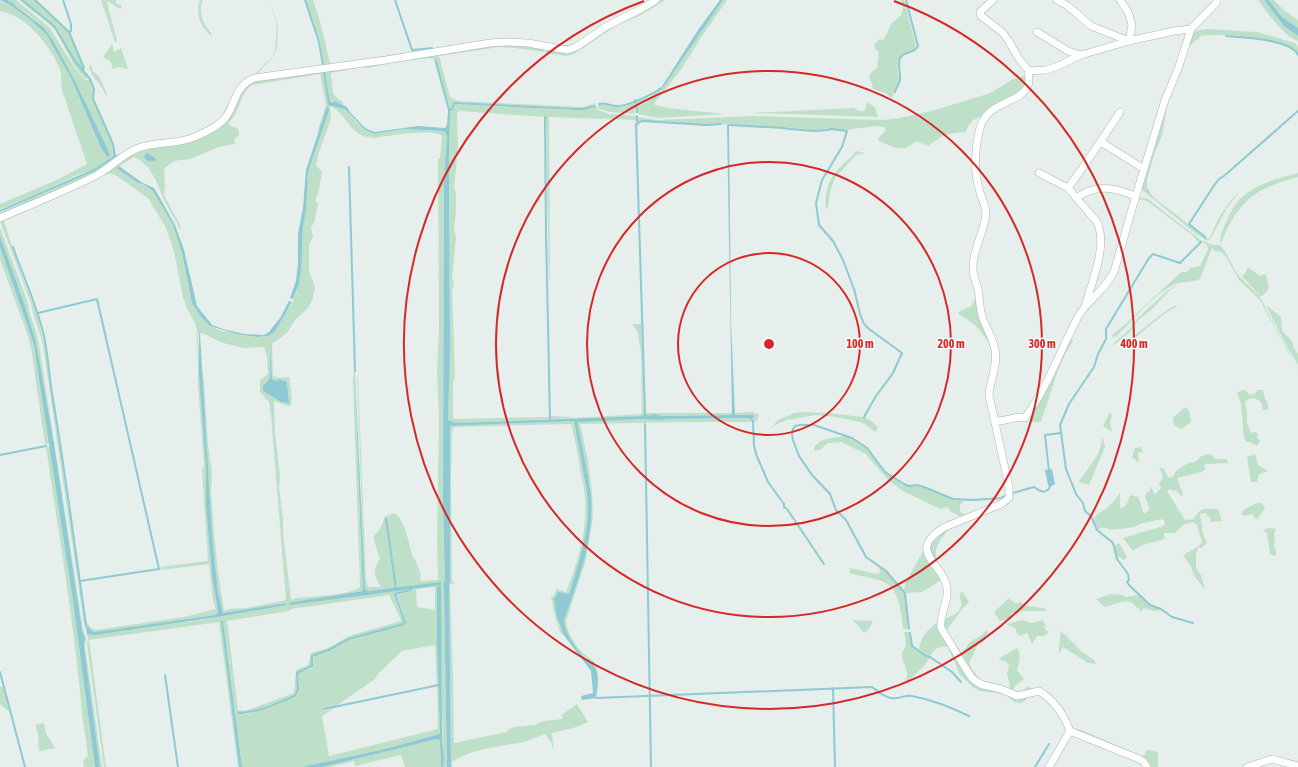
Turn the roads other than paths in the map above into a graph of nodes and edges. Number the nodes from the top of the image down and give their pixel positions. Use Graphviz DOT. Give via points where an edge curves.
graph roads {
  1 [pos="656,0"];
  2 [pos="993,0"];
  3 [pos="1058,0"];
  4 [pos="1120,0"];
  5 [pos="1216,0"];
  6 [pos="1191,29"];
  7 [pos="1037,32"];
  8 [pos="1129,41"];
  9 [pos="1080,55"];
  10 [pos="1029,71"];
  11 [pos="1120,112"];
  12 [pos="1100,142"];
  13 [pos="1144,169"];
  14 [pos="1039,173"];
  15 [pos="1068,188"];
  16 [pos="1135,196"];
  17 [pos="1076,198"];
  18 [pos="0,218"];
  19 [pos="1084,308"];
  20 [pos="995,422"];
  21 [pos="1070,731"];
  22 [pos="1298,766"];
  23 [pos="1049,767"];
  24 [pos="1147,767"];
  25 [pos="1247,767"];
  1 -- 18 [label="street" via="567,50 528,43 490,43 254,78 240,87 232,109 217,126 188,139 137,149 98,174"];
  2 -- 10 [label="street" via="980,12 981,16 1002,32"];
  3 -- 8 [label="street" via="1091,26"];
  4 -- 8 [label="street" via="1128,12 1132,25"];
  5 -- 6 [label="street" via="1217,2"];
  6 -- 8 [label="street"];
  6 -- 13 [label="street" via="1165,100"];
  7 -- 9 [label="street" via="1068,51"];
  8 -- 9 [label="street"];
  9 -- 10 [label="street" via="1056,67"];
  10 -- 20 [label="street" via="1028,85 1022,93 997,106 985,118 981,125 976,152 978,182 986,217 973,268 980,310 995,350 989,395"];
  11 -- 12 [label="street"];
  12 -- 13 [label="street"];
  12 -- 15 [label="street"];
  13 -- 16 [label="street"];
  14 -- 15 [label="street"];
  15 -- 17 [label="street"];
  16 -- 17 [label="street" via="1102,188 1085,192"];
  16 -- 19 [label="street" via="1114,272 1106,286"];
  17 -- 19 [label="street" via="1097,222 1101,235 1101,247"];
  19 -- 20 [label="street" via="1045,388 1025,418"];
  20 -- 21 [label="street" via="1009,498 1001,504 945,527 932,536 927,548 930,559 947,587 941,628 972,678 983,685 1017,696 1039,691 1045,694 1054,703"];
  21 -- 23 [label="street"];
  21 -- 24 [label="street" via="1139,759"];
  22 -- 25 [label="street" via="1272,760"];
}
